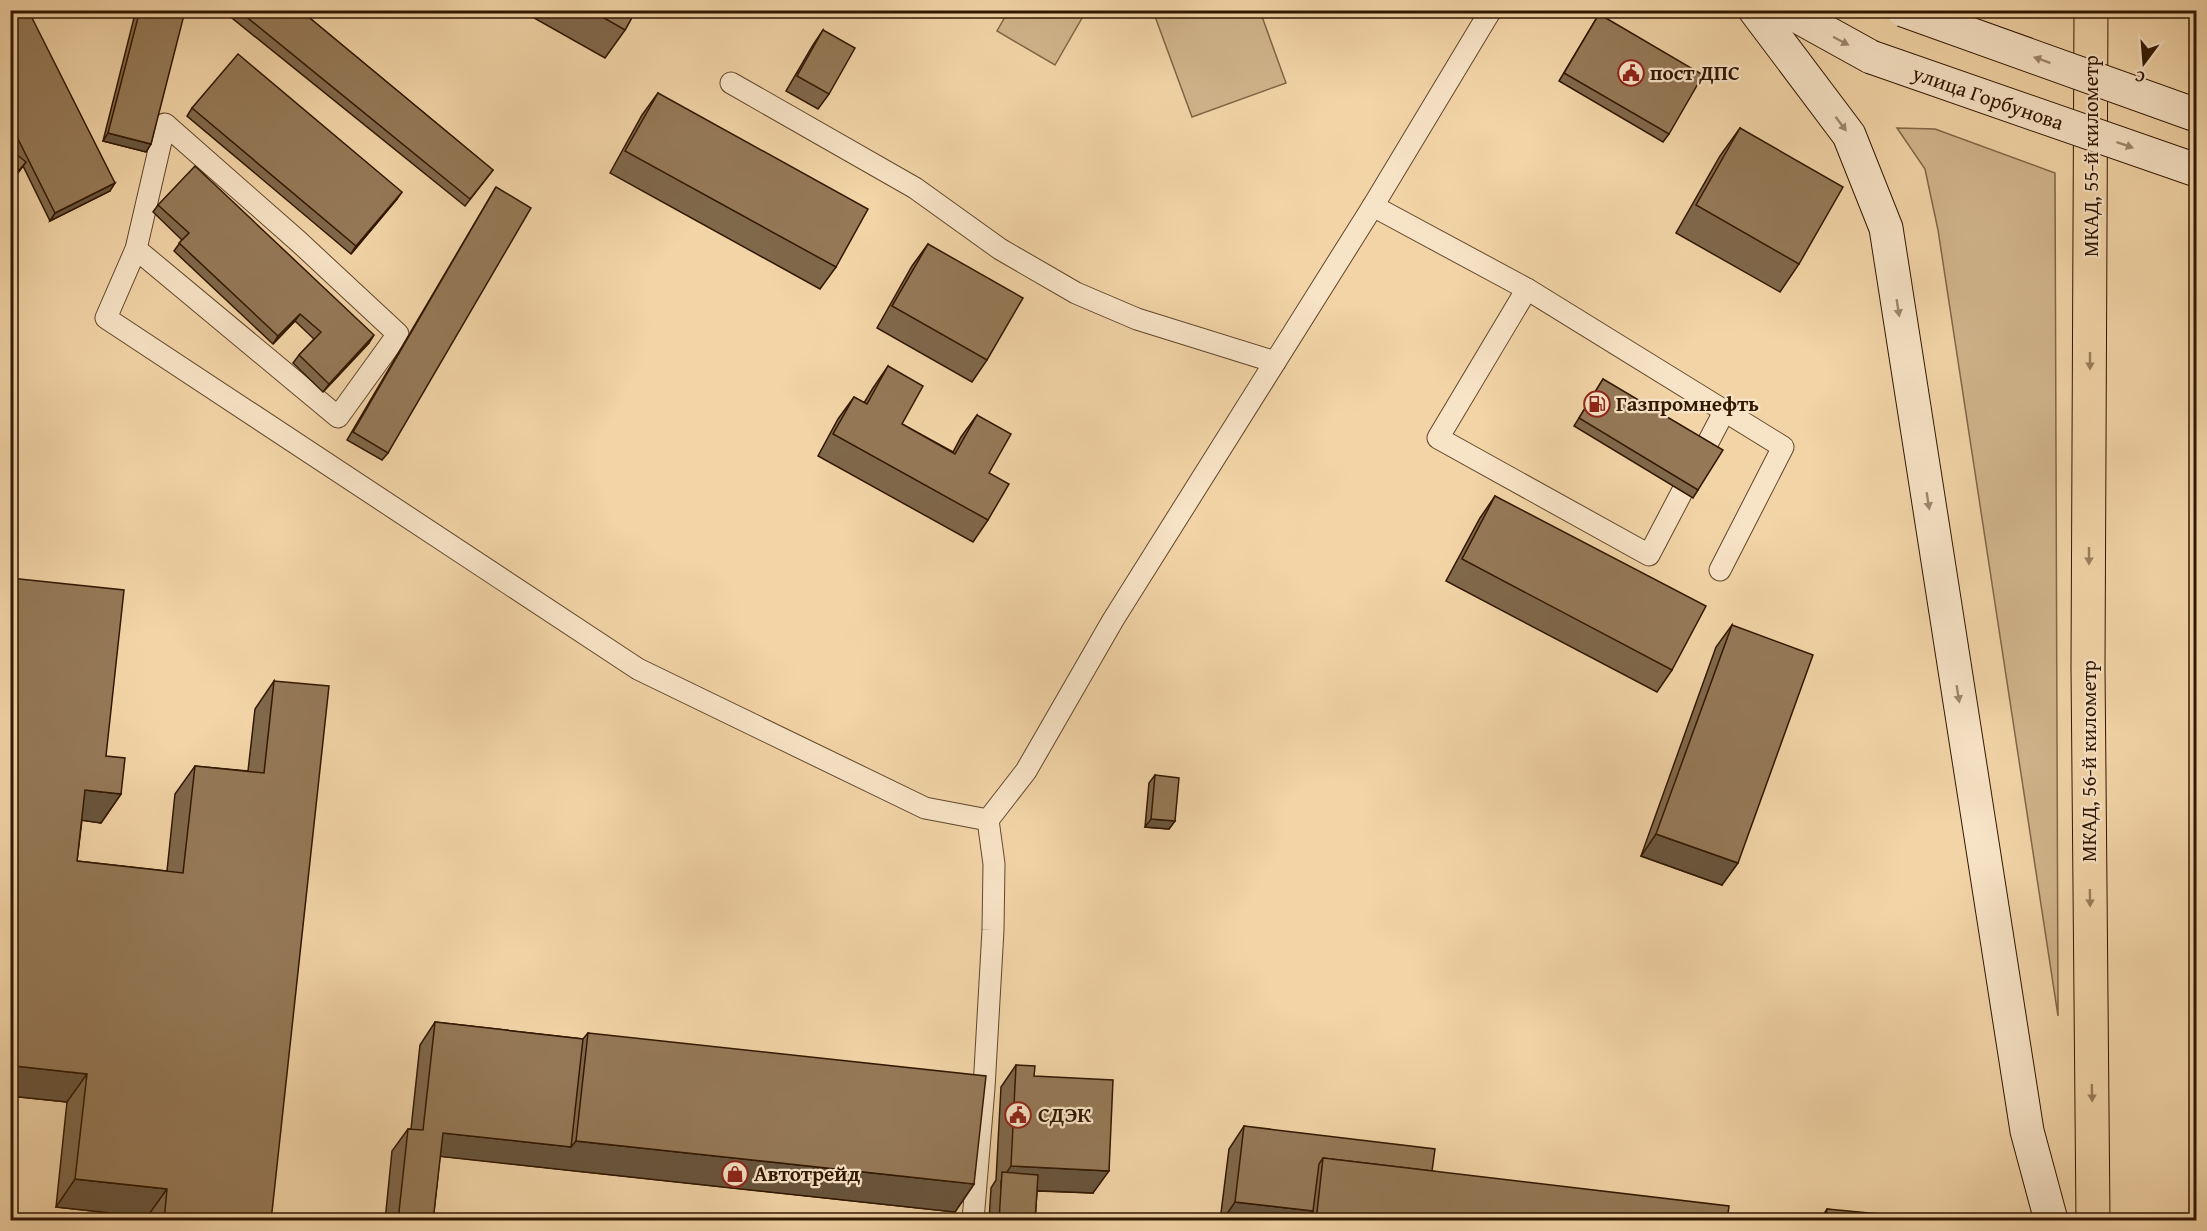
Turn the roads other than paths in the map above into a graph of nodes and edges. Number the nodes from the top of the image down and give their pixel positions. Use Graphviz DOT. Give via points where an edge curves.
graph roads {
  1 [pos="1491,10"];
  2 [pos="1755,10"];
  3 [pos="1903,10"];
  4 [pos="2091,10"];
  5 [pos="1808,16"];
  6 [pos="731,83"];
  7 [pos="1812,86"];
  8 [pos="2196,115"];
  9 [pos="2196,170"];
  10 [pos="1373,206"];
  11 [pos="136,249"];
  12 [pos="1527,289"];
  13 [pos="2091,302"];
  14 [pos="1275,362"];
  15 [pos="1725,410"];
  16 [pos="1720,570"];
  17 [pos="988,820"];
  18 [pos="973,1221"];
  19 [pos="2051,1221"];
  20 [pos="2093,1221"];
  1 -- 10 [label="lane"];
  2 -- 7 [label="street"];
  8 -- 3 [label="street, one-way, bridge"];
  4 -- 13 [label="highway, МКАД, 55-й километр"];
  5 -- 7 [label="street" via="1803,59"];
  5 -- 9 [label="street, улица Горбунова, one-way, bridge" via="1871,57"];
  6 -- 14 [label="lane" via="915,188 1000,249 1076,293 1137,319"];
  7 -- 19 [label="street, one-way" via="1849,135 1886,228 2027,1131"];
  10 -- 12 [label="lane"];
  10 -- 14 [label="lane"];
  11 -- 11 [label="lane" via="165,124 398,334 338,417"];
  11 -- 17 [label="lane" via="106,318 638,669 925,808"];
  12 -- 15 [label="lane"];
  12 -- 15 [label="lane" via="1438,438 1649,555"];
  13 -- 20 [label="highway, МКАД, 56-й километр, one-way" via="2088,667"];
  14 -- 17 [label="lane" via="1113,620 1026,771"];
  15 -- 16 [label="lane" via="1783,447"];
  17 -- 18 [label="lane" via="994,864 993,930"];
}
